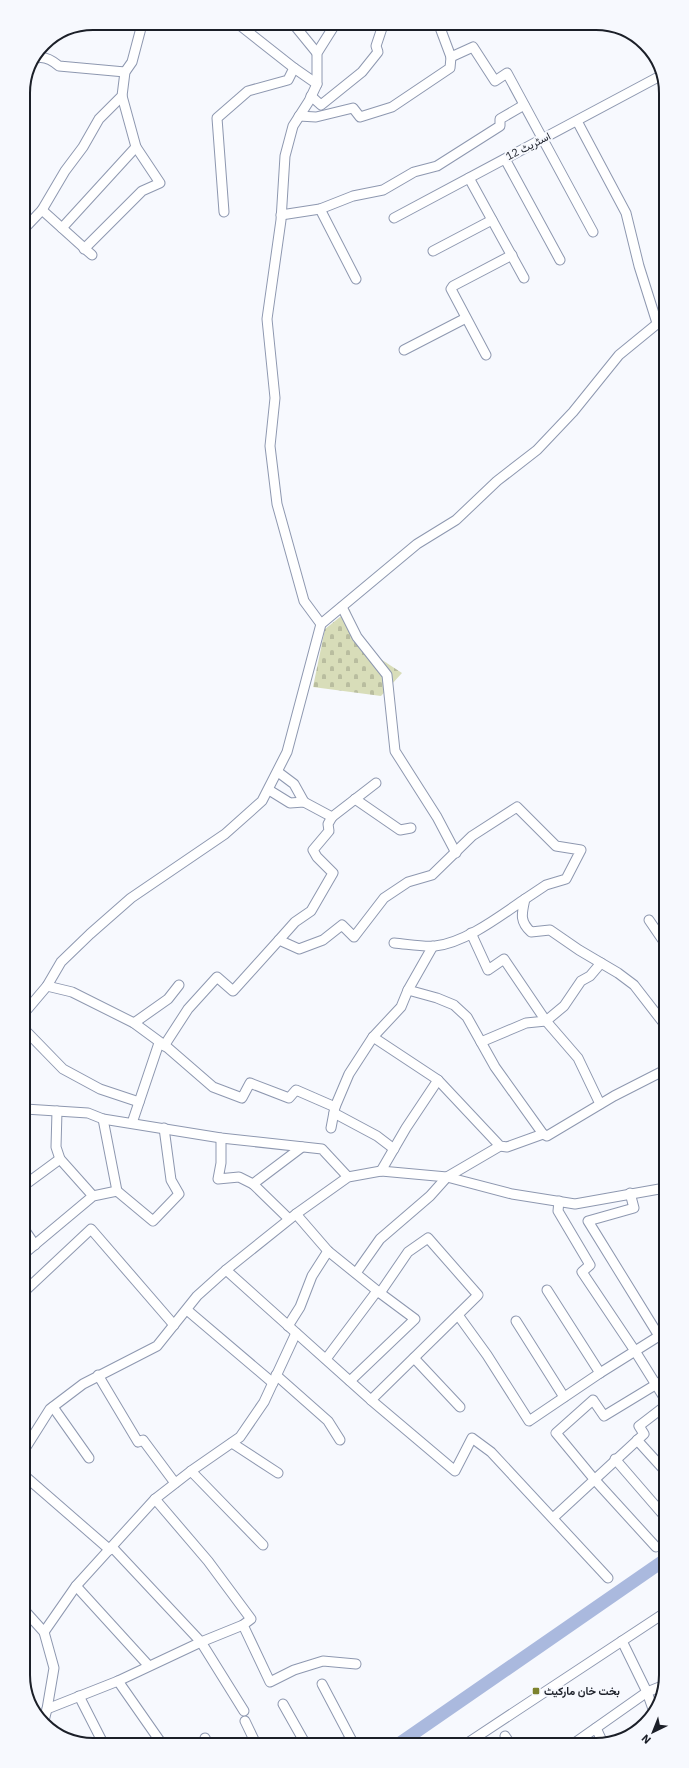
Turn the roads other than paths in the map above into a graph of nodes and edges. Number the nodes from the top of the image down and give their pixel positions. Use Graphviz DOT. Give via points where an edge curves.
graph roads {
  1 [pos="140,30"];
  2 [pos="246,30"];
  3 [pos="298,30"];
  4 [pos="331,30"];
  5 [pos="381,30"];
  6 [pos="441,30"];
  7 [pos="317,53"];
  8 [pos="42,57"];
  9 [pos="452,57"];
  10 [pos="294,68"];
  11 [pos="125,72"];
  12 [pos="657,78"];
  13 [pos="317,84"];
  14 [pos="122,96"];
  15 [pos="311,96"];
  16 [pos="524,105"];
  17 [pos="299,116"];
  18 [pos="577,121"];
  19 [pos="543,139"];
  20 [pos="136,147"];
  21 [pos="505,159"];
  22 [pos="469,178"];
  23 [pos="320,209"];
  24 [pos="42,210"];
  25 [pos="224,212"];
  26 [pos="282,215"];
  27 [pos="394,218"];
  28 [pos="492,220"];
  29 [pos="30,223"];
  30 [pos="62,228"];
  31 [pos="592,232"];
  32 [pos="84,248"];
  33 [pos="433,251"];
  34 [pos="92,255"];
  35 [pos="512,255"];
  36 [pos="560,260"];
  37 [pos="524,278"];
  38 [pos="356,279"];
  39 [pos="466,318"];
  40 [pos="659,318"];
  41 [pos="659,322"];
  42 [pos="404,350"];
  43 [pos="486,354"];
  44 [pos="342,607"];
  45 [pos="321,624"];
  46 [pos="278,772"];
  47 [pos="376,783"];
  48 [pos="269,790"];
  49 [pos="355,799"];
  50 [pos="304,802"];
  51 [pos="332,817"];
  52 [pos="411,828"];
  53 [pos="456,853"];
  54 [pos="525,899"];
  55 [pos="649,920"];
  56 [pos="471,933"];
  57 [pos="659,935"];
  58 [pos="279,940"];
  59 [pos="394,943"];
  60 [pos="433,946"];
  61 [pos="601,963"];
  62 [pos="179,985"];
  63 [pos="46,986"];
  64 [pos="408,990"];
  65 [pos="30,1006"];
  66 [pos="659,1018"];
  67 [pos="546,1021"];
  68 [pos="134,1024"];
  69 [pos="30,1035"];
  70 [pos="373,1037"];
  71 [pos="481,1042"];
  72 [pos="162,1044"];
  73 [pos="659,1073"];
  74 [pos="438,1080"];
  75 [pos="139,1102"];
  76 [pos="600,1104"];
  77 [pos="30,1109"];
  78 [pos="334,1110"];
  79 [pos="57,1111"];
  80 [pos="103,1119"];
  81 [pos="132,1123"];
  82 [pos="164,1128"];
  83 [pos="331,1128"];
  84 [pos="543,1134"];
  85 [pos="221,1138"];
  86 [pos="500,1146"];
  87 [pos="302,1147"];
  88 [pos="394,1149"];
  89 [pos="60,1159"];
  90 [pos="381,1171"];
  91 [pos="348,1177"];
  92 [pos="447,1177"];
  93 [pos="30,1181"];
  94 [pos="253,1184"];
  95 [pos="659,1189"];
  96 [pos="117,1190"];
  97 [pos="630,1193"];
  98 [pos="93,1196"];
  99 [pos="559,1201"];
  100 [pos="292,1216"];
  101 [pos="30,1237"];
  102 [pos="35,1244"];
  103 [pos="30,1248"];
  104 [pos="328,1251"];
  105 [pos="226,1270"];
  106 [pos="356,1273"];
  107 [pos="30,1286"];
  108 [pos="547,1290"];
  109 [pos="378,1292"];
  110 [pos="187,1310"];
  111 [pos="458,1315"];
  112 [pos="516,1320"];
  113 [pos="174,1325"];
  114 [pos="288,1326"];
  115 [pos="296,1333"];
  116 [pos="635,1351"];
  117 [pos="414,1358"];
  118 [pos="326,1359"];
  119 [pos="600,1372"];
  120 [pos="98,1375"];
  121 [pos="274,1379"];
  122 [pos="350,1381"];
  123 [pos="659,1382"];
  124 [pos="656,1384"];
  125 [pos="659,1389"];
  126 [pos="564,1397"];
  127 [pos="371,1400"];
  128 [pos="460,1406"];
  129 [pos="53,1407"];
  130 [pos="659,1411"];
  131 [pos="30,1440"];
  132 [pos="340,1440"];
  133 [pos="637,1440"];
  134 [pos="232,1443"];
  135 [pos="89,1458"];
  136 [pos="616,1459"];
  137 [pos="659,1464"];
  138 [pos="191,1471"];
  139 [pos="278,1473"];
  140 [pos="30,1479"];
  141 [pos="594,1479"];
  142 [pos="175,1483"];
  143 [pos="155,1499"];
  144 [pos="659,1509"];
  145 [pos="554,1518"];
  146 [pos="263,1545"];
  147 [pos="656,1547"];
  148 [pos="111,1548"];
  149 [pos="608,1578"];
  150 [pos="76,1586"];
  151 [pos="30,1616"];
  152 [pos="659,1617"];
  153 [pos="242,1625"];
  154 [pos="44,1632"];
  155 [pos="622,1641"];
  156 [pos="201,1642"];
  157 [pos="356,1664"];
  158 [pos="148,1665"];
  159 [pos="118,1681"];
  160 [pos="322,1684"];
  161 [pos="658,1688"];
  162 [pos="647,1692"];
  163 [pos="79,1696"];
  164 [pos="283,1704"];
  165 [pos="652,1705"];
  166 [pos="47,1709"];
  167 [pos="244,1711"];
  168 [pos="45,1716"];
  169 [pos="245,1721"];
  170 [pos="596,1728"];
  171 [pos="100,1738"];
  172 [pos="158,1738"];
  173 [pos="253,1738"];
  174 [pos="301,1738"];
  175 [pos="350,1738"];
  176 [pos="483,1738"];
  177 [pos="582,1738"];
  178 [pos="600,1738"];
  1 -- 11 [label="street" via="132,62"];
  2 -- 10 [label="street"];
  3 -- 7 [label="street"];
  4 -- 7 [label="street"];
  5 -- 15 [label="street" via="376,46 378,52 362,72 321,105"];
  6 -- 9 [label="street"];
  7 -- 13 [label="street"];
  8 -- 11 [label="street" via="54,61 59,66"];
  9 -- 16 [label="street" via="473,47 495,81 506,73"];
  9 -- 17 [label="street" via="450,68 392,107 360,117 353,108 316,117"];
  10 -- 13 [label="street"];
  10 -- 25 [label="street" via="288,80 248,92 217,118"];
  11 -- 14 [label="street"];
  12 -- 18 [label="street, اسٹریٹ 12"];
  13 -- 15 [label="street"];
  14 -- 20 [label="street"];
  14 -- 24 [label="street" via="99,119"];
  15 -- 17 [label="street"];
  16 -- 19 [label="street"];
  16 -- 23 [label="street" via="500,119 500,126 437,166 414,172 383,190 353,196"];
  17 -- 26 [label="street" via="292,126 285,156"];
  18 -- 19 [label="street, اسٹریٹ 12"];
  18 -- 40 [label="street" via="626,212 639,266"];
  19 -- 21 [label="street, اسٹریٹ 12"];
  19 -- 31 [label="street"];
  20 -- 30 [label="street"];
  20 -- 32 [label="street" via="160,184 142,191"];
  21 -- 22 [label="street, اسٹریٹ 12"];
  21 -- 36 [label="street"];
  22 -- 27 [label="street, اسٹریٹ 12"];
  22 -- 28 [label="street"];
  23 -- 26 [label="street"];
  23 -- 38 [label="street"];
  24 -- 29 [label="street"];
  24 -- 30 [label="street"];
  26 -- 45 [label="street" via="267,319 275,398 270,446 277,504 295,573 304,601"];
  28 -- 33 [label="street"];
  28 -- 35 [label="street"];
  30 -- 32 [label="street"];
  32 -- 34 [label="street"];
  35 -- 37 [label="street"];
  35 -- 39 [label="street" via="453,286 452,292"];
  39 -- 42 [label="street"];
  39 -- 43 [label="street"];
  41 -- 44 [label="street" via="619,356 573,412 537,450 497,481 456,520 417,544"];
  44 -- 45 [label="street"];
  44 -- 53 [label="street" via="356,637 387,675 396,751"];
  45 -- 46 [label="street" via="287,752"];
  46 -- 48 [label="street"];
  46 -- 50 [label="street" via="294,784"];
  47 -- 49 [label="street"];
  48 -- 50 [label="street" via="290,803"];
  48 -- 63 [label="street" via="262,801 225,834 131,898 90,934 61,962"];
  49 -- 51 [label="street"];
  49 -- 52 [label="street" via="400,830"];
  50 -- 51 [label="street"];
  51 -- 58 [label="street" via="328,824 329,831 313,850 333,873 311,911 295,922"];
  53 -- 54 [label="street" via="472,836 517,807 556,846 581,850 566,879 546,885"];
  53 -- 58 [label="street" via="432,875 408,882 384,898 354,937 342,925 323,940 299,950"];
  54 -- 56 [label="street"];
  54 -- 61 [label="street" via="521,917 525,927 531,932 550,930"];
  55 -- 57 [label="street"];
  56 -- 60 [label="street"];
  56 -- 67 [label="street" via="488,970 504,959"];
  58 -- 72 [label="street" via="233,991 217,977 188,1009"];
  59 -- 60 [label="street"];
  60 -- 64 [label="street"];
  61 -- 66 [label="street" via="634,985"];
  61 -- 67 [label="street" via="590,976 581,980 564,1006"];
  62 -- 68 [label="street" via="168,999"];
  63 -- 65 [label="street"];
  63 -- 68 [label="street" via="72,992"];
  64 -- 70 [label="street" via="401,1006"];
  64 -- 71 [label="street" via="454,1005 466,1017"];
  67 -- 71 [label="street" via="526,1023"];
  67 -- 76 [label="street" via="578,1058"];
  68 -- 72 [label="street"];
  69 -- 75 [label="street" via="63,1069 100,1089"];
  70 -- 74 [label="street"];
  70 -- 78 [label="street" via="349,1074"];
  71 -- 84 [label="street" via="495,1068"];
  72 -- 75 [label="street"];
  72 -- 78 [label="street" via="216,1089 242,1098 250,1083 289,1098 296,1090"];
  73 -- 76 [label="street"];
  74 -- 86 [label="street"];
  74 -- 88 [label="street"];
  75 -- 81 [label="street"];
  76 -- 84 [label="street" via="547,1136"];
  77 -- 79 [label="street"];
  78 -- 83 [label="street"];
  78 -- 88 [label="street"];
  79 -- 80 [label="street" via="88,1114"];
  79 -- 89 [label="street" via="56,1147"];
  80 -- 81 [label="street"];
  80 -- 96 [label="street"];
  81 -- 82 [label="street"];
  82 -- 85 [label="street"];
  82 -- 96 [label="street" via="171,1180 179,1194 153,1221"];
  84 -- 86 [label="street" via="507,1148"];
  85 -- 87 [label="street"];
  85 -- 94 [label="street" via="218,1179 239,1177"];
  86 -- 92 [label="street"];
  87 -- 91 [label="street" via="322,1149"];
  87 -- 94 [label="street"];
  88 -- 90 [label="street"];
  89 -- 93 [label="street"];
  89 -- 98 [label="street"];
  90 -- 91 [label="street"];
  90 -- 92 [label="street"];
  91 -- 100 [label="street"];
  92 -- 99 [label="street" via="512,1194"];
  92 -- 106 [label="street" via="430,1196 380,1238"];
  94 -- 100 [label="street"];
  95 -- 97 [label="street"];
  96 -- 98 [label="street"];
  97 -- 99 [label="street" via="575,1204"];
  97 -- 116 [label="street" via="634,1208 588,1221 659,1336"];
  98 -- 102 [label="street"];
  99 -- 116 [label="street" via="558,1211 590,1265 582,1272"];
  100 -- 104 [label="street"];
  100 -- 105 [label="street"];
  101 -- 102 [label="street"];
  102 -- 103 [label="street"];
  104 -- 106 [label="street"];
  104 -- 114 [label="street" via="312,1276 300,1307"];
  105 -- 110 [label="street" via="197,1296"];
  105 -- 114 [label="street"];
  106 -- 109 [label="street"];
  107 -- 113 [label="street" via="91,1229"];
  108 -- 119 [label="street"];
  109 -- 111 [label="street" via="408,1252 428,1238 478,1295"];
  109 -- 118 [label="street"];
  109 -- 122 [label="street" via="415,1319"];
  110 -- 113 [label="street"];
  110 -- 121 [label="street"];
  111 -- 117 [label="street"];
  111 -- 126 [label="street" via="529,1421"];
  112 -- 126 [label="street"];
  113 -- 120 [label="street" via="158,1346"];
  114 -- 115 [label="street"];
  115 -- 118 [label="street"];
  115 -- 121 [label="street"];
  116 -- 119 [label="street"];
  116 -- 124 [label="street"];
  117 -- 127 [label="street"];
  117 -- 128 [label="street"];
  118 -- 122 [label="street"];
  119 -- 126 [label="street"];
  120 -- 129 [label="street"];
  120 -- 142 [label="street" via="138,1442 142,1440"];
  121 -- 132 [label="street" via="328,1421"];
  121 -- 134 [label="street" via="264,1402 240,1438"];
  122 -- 127 [label="street"];
  123 -- 124 [label="street"];
  124 -- 125 [label="street"];
  124 -- 141 [label="street" via="604,1416 593,1400 556,1433"];
  127 -- 145 [label="street" via="455,1471 472,1438 491,1452"];
  129 -- 131 [label="street"];
  129 -- 135 [label="street"];
  130 -- 133 [label="street" via="639,1426 644,1434"];
  133 -- 136 [label="street"];
  133 -- 137 [label="street"];
  134 -- 138 [label="street"];
  134 -- 139 [label="street"];
  136 -- 141 [label="street"];
  136 -- 144 [label="street"];
  138 -- 142 [label="street"];
  138 -- 146 [label="street"];
  140 -- 148 [label="street"];
  141 -- 145 [label="street"];
  141 -- 147 [label="street"];
  142 -- 143 [label="street"];
  143 -- 148 [label="street"];
  143 -- 153 [label="street" via="208,1562 251,1619"];
  145 -- 149 [label="street"];
  148 -- 150 [label="street"];
  148 -- 156 [label="street"];
  150 -- 154 [label="street"];
  150 -- 158 [label="street"];
  151 -- 154 [label="street"];
  152 -- 155 [label="street"];
  153 -- 156 [label="street"];
  153 -- 157 [label="street" via="270,1682 294,1670 323,1661"];
  154 -- 166 [label="street" via="54,1668"];
  155 -- 162 [label="street"];
  155 -- 176 [label="street"];
  156 -- 158 [label="street"];
  156 -- 167 [label="street"];
  158 -- 159 [label="street"];
  159 -- 163 [label="street"];
  159 -- 172 [label="street"];
  160 -- 175 [label="street"];
  161 -- 162 [label="street"];
  162 -- 165 [label="street"];
  162 -- 170 [label="street"];
  163 -- 166 [label="street"];
  163 -- 171 [label="street"];
  164 -- 174 [label="street"];
  166 -- 168 [label="street"];
  169 -- 173 [label="street"];
  170 -- 177 [label="street"];
  170 -- 178 [label="street"];
}
